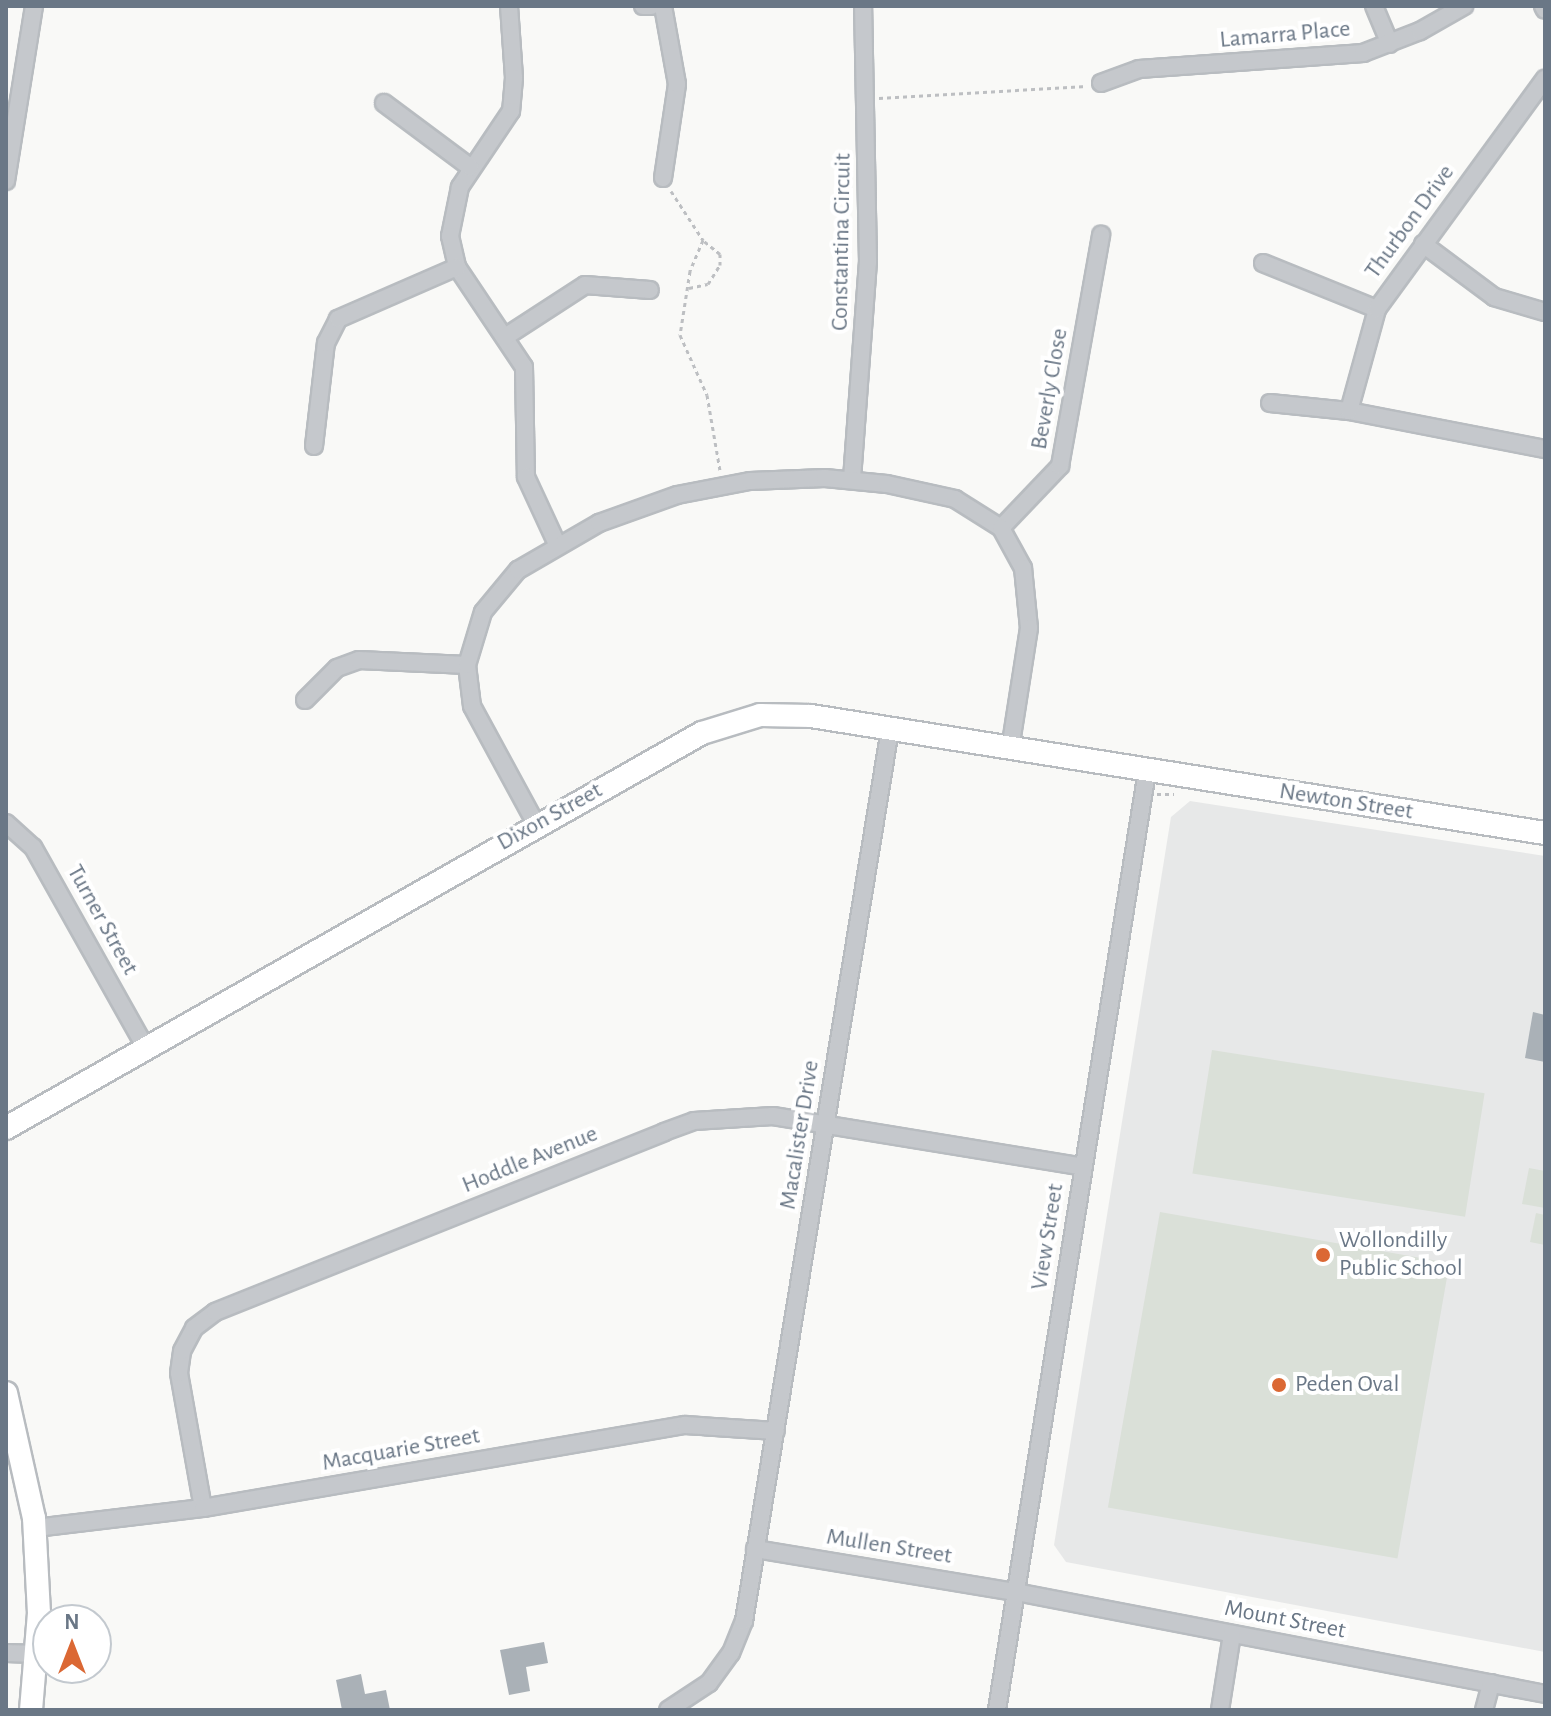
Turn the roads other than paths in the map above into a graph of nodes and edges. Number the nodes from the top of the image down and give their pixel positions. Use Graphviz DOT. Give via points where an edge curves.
graph roads {
  1 [pos="34,6"];
  2 [pos="509,6"];
  3 [pos="643,6"];
  4 [pos="651,6"];
  5 [pos="663,6"];
  6 [pos="863,6"];
  7 [pos="1374,6"];
  8 [pos="1464,6"];
  9 [pos="1390,44"];
  10 [pos="1545,79"];
  11 [pos="1101,83"];
  12 [pos="384,103"];
  13 [pos="470,167"];
  14 [pos="663,178"];
  15 [pos="6,181"];
  16 [pos="1101,235"];
  17 [pos="1423,244"];
  18 [pos="1263,263"];
  19 [pos="457,267"];
  20 [pos="650,290"];
  21 [pos="1377,309"];
  22 [pos="1545,312"];
  23 [pos="505,337"];
  24 [pos="1270,403"];
  25 [pos="1349,411"];
  26 [pos="314,446"];
  27 [pos="1545,449"];
  28 [pos="852,479"];
  29 [pos="1001,528"];
  30 [pos="557,544"];
  31 [pos="467,665"];
  32 [pos="305,700"];
  33 [pos="890,729"];
  34 [pos="1010,749"];
  35 [pos="1147,771"];
  36 [pos="6,823"];
  37 [pos="536,824"];
  38 [pos="1545,833"];
  39 [pos="146,1048"];
  40 [pos="826,1124"];
  41 [pos="6,1128"];
  42 [pos="1084,1167"];
  43 [pos="6,1393"];
  44 [pos="776,1431"];
  45 [pos="203,1508"];
  46 [pos="35,1528"];
  47 [pos="755,1549"];
  48 [pos="1016,1592"];
  49 [pos="36,1604"];
  50 [pos="1232,1634"];
  51 [pos="6,1653"];
  52 [pos="32,1654"];
  53 [pos="1491,1683"];
  54 [pos="34,1684"];
  55 [pos="1545,1694"];
  56 [pos="31,1710"];
  57 [pos="668,1710"];
  58 [pos="997,1710"];
  59 [pos="1220,1710"];
  60 [pos="1484,1710"];
  1 -- 15 [label="street"];
  2 -- 13 [label="street" via="511,111"];
  3 -- 4 [label="street"];
  5 -- 14 [label="street" via="677,84"];
  6 -- 28 [label="street, Constantina Circuit" via="868,262"];
  7 -- 9 [label="street"];
  8 -- 9 [label="street, Lamarra Place"];
  9 -- 11 [label="street, Lamarra Place" via="1325,59 1139,69"];
  10 -- 17 [label="street, Thurbon Drive"];
  12 -- 13 [label="street"];
  13 -- 19 [label="street" via="453,210 450,236"];
  16 -- 29 [label="street, Beverly Close" via="1060,466"];
  17 -- 21 [label="street, Thurbon Drive"];
  17 -- 22 [label="street" via="1494,297"];
  18 -- 21 [label="street"];
  19 -- 23 [label="street"];
  19 -- 26 [label="street" via="338,319 326,343"];
  20 -- 23 [label="street" via="585,285"];
  21 -- 25 [label="street, Thurbon Drive"];
  23 -- 30 [label="street" via="528,383 526,477"];
  24 -- 25 [label="street"];
  25 -- 27 [label="street"];
  28 -- 29 [label="street" via="955,499"];
  28 -- 30 [label="street" via="723,486 640,507"];
  29 -- 34 [label="street" via="1023,568 1029,608"];
  30 -- 31 [label="street" via="498,590 472,638"];
  31 -- 32 [label="street" via="359,660 337,668"];
  31 -- 37 [label="street" via="480,728"];
  33 -- 34 [label="street, Dixon Street"];
  33 -- 37 [label="street, Dixon Street" via="795,714 740,719 702,733"];
  33 -- 40 [label="street, Macalister Drive"];
  34 -- 35 [label="street, Dixon Street"];
  35 -- 38 [label="street, Newton Street"];
  35 -- 42 [label="street, View Street"];
  36 -- 39 [label="street, Turner Street" via="33,847"];
  37 -- 39 [label="street, Dixon Street"];
  39 -- 41 [label="street, Dixon Street"];
  40 -- 42 [label="street, Hoddle Avenue"];
  40 -- 44 [label="street, Macalister Drive"];
  40 -- 45 [label="street, Hoddle Avenue" via="733,1115 694,1121 215,1312 194,1328 182,1351 179,1373"];
  42 -- 48 [label="street, View Street"];
  43 -- 46 [label="street"];
  44 -- 45 [label="street, Macquarie Street" via="685,1425"];
  44 -- 47 [label="street, Macalister Drive"];
  45 -- 46 [label="street, Macquarie Street"];
  46 -- 49 [label="street"];
  47 -- 48 [label="street, Mullen Street"];
  47 -- 57 [label="street, Macalister Drive" via="744,1621 731,1653 709,1683"];
  48 -- 50 [label="street, Mount Street"];
  48 -- 58 [label="street, View Street"];
  50 -- 53 [label="street, Mount Street"];
  50 -- 59 [label="street"];
  51 -- 52 [label="street"];
  53 -- 55 [label="street, Mount Street"];
  53 -- 60 [label="street"];
  54 -- 56 [label="street"];
}
